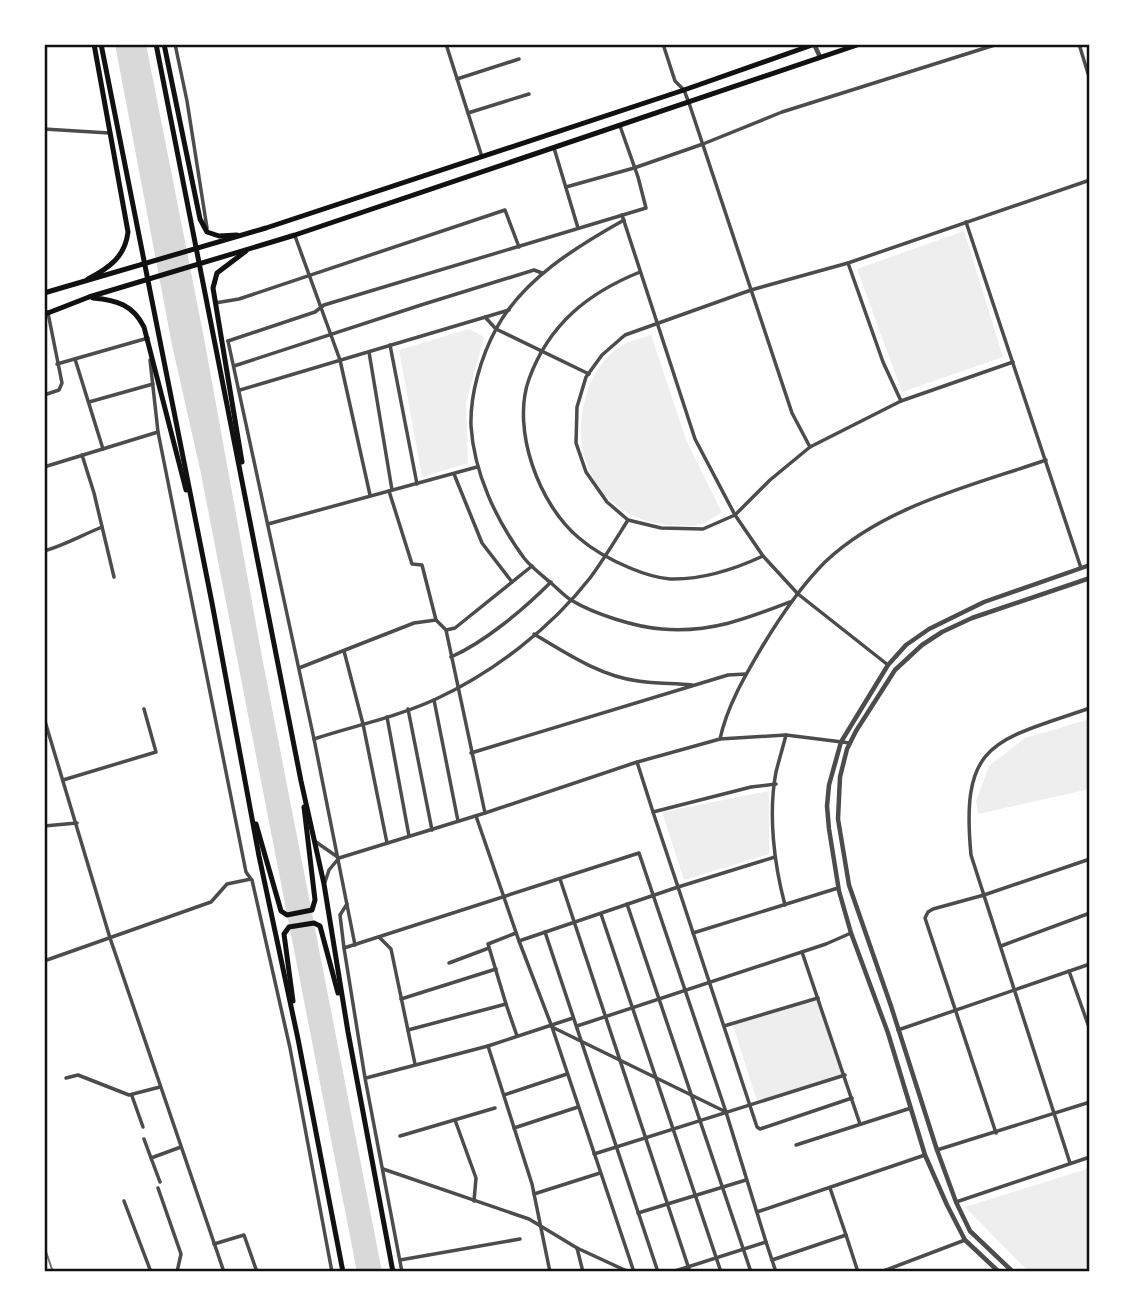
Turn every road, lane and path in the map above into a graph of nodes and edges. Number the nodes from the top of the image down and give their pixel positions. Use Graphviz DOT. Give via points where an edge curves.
graph roads {
  1 [pos="94,44"];
  2 [pos="102,44"];
  3 [pos="156,44"];
  4 [pos="164,44"];
  5 [pos="175,44"];
  6 [pos="447,44"];
  7 [pos="663,44"];
  8 [pos="814,44"];
  9 [pos="860,44"];
  10 [pos="998,44"];
  11 [pos="1079,44"];
  12 [pos="842,47"];
  13 [pos="820,57"];
  14 [pos="519,59"];
  15 [pos="457,79"];
  16 [pos="1090,80"];
  17 [pos="684,90"];
  18 [pos="529,94"];
  19 [pos="689,103"];
  20 [pos="468,113"];
  21 [pos="620,125"];
  22 [pos="44,130"];
  23 [pos="109,133"];
  24 [pos="703,144"];
  25 [pos="554,146"];
  26 [pos="482,157"];
  27 [pos="634,168"];
  28 [pos="1090,180"];
  29 [pos="566,187"];
  30 [pos="623,217"];
  31 [pos="966,222"];
  32 [pos="578,228"];
  33 [pos="207,232"];
  34 [pos="247,234"];
  35 [pos="295,235"];
  36 [pos="519,247"];
  37 [pos="250,248"];
  38 [pos="848,262"];
  39 [pos="640,272"];
  40 [pos="543,274"];
  41 [pos="309,275"];
  42 [pos="79,284"];
  43 [pos="751,290"];
  44 [pos="44,293"];
  45 [pos="89,297"];
  46 [pos="215,303"];
  47 [pos="320,307"];
  48 [pos="510,309"];
  49 [pos="46,312"];
  50 [pos="485,317"];
  51 [pos="655,322"];
  52 [pos="496,329"];
  53 [pos="331,334"];
  54 [pos="148,338"];
  55 [pos="225,342"];
  56 [pos="390,345"];
  57 [pos="542,350"];
  58 [pos="369,352"];
  59 [pos="75,359"];
  60 [pos="340,360"];
  61 [pos="1013,362"];
  62 [pos="57,364"];
  63 [pos="234,366"];
  64 [pos="589,373"];
  65 [pos="153,384"];
  66 [pos="230,387"];
  67 [pos="239,388"];
  68 [pos="44,395"];
  69 [pos="901,401"];
  70 [pos="89,402"];
  71 [pos="158,432"];
  72 [pos="810,447"];
  73 [pos="103,449"];
  74 [pos="82,455"];
  75 [pos="1046,460"];
  76 [pos="44,467"];
  77 [pos="477,467"];
  78 [pos="454,474"];
  79 [pos="417,484"];
  80 [pos="391,491"];
  81 [pos="370,495"];
  82 [pos="735,515"];
  83 [pos="628,520"];
  84 [pos="268,524"];
  85 [pos="102,527"];
  86 [pos="44,551"];
  87 [pos="763,556"];
  88 [pos="604,557"];
  89 [pos="1090,565"];
  90 [pos="532,566"];
  91 [pos="1081,568"];
  92 [pos="114,577"];
  93 [pos="1090,578"];
  94 [pos="512,582"];
  95 [pos="551,582"];
  96 [pos="262,583"];
  97 [pos="798,594"];
  98 [pos="570,600"];
  99 [pos="790,602"];
  100 [pos="212,603"];
  101 [pos="436,620"];
  102 [pos="446,630"];
  103 [pos="534,634"];
  104 [pos="344,651"];
  105 [pos="451,657"];
  106 [pos="888,665"];
  107 [pos="299,668"];
  108 [pos="746,674"];
  109 [pos="694,685"];
  110 [pos="458,687"];
  111 [pos="434,699"];
  112 [pos="1090,708"];
  113 [pos="144,709"];
  114 [pos="408,709"];
  115 [pos="387,717"];
  116 [pos="44,719"];
  117 [pos="363,724"];
  118 [pos="786,735"];
  119 [pos="50,736"];
  120 [pos="44,738"];
  121 [pos="314,739"];
  122 [pos="720,739"];
  123 [pos="841,742"];
  124 [pos="850,743"];
  125 [pos="471,754"];
  126 [pos="636,762"];
  127 [pos="64,780"];
  128 [pos="301,781"];
  129 [pos="776,784"];
  130 [pos="246,787"];
  131 [pos="653,812"];
  132 [pos="485,813"];
  133 [pos="476,816"];
  134 [pos="458,821"];
  135 [pos="77,823"];
  136 [pos="44,826"];
  137 [pos="432,830"];
  138 [pos="409,836"];
  139 [pos="316,842"];
  140 [pos="387,843"];
  141 [pos="775,857"];
  142 [pos="339,858"];
  143 [pos="1090,859"];
  144 [pos="560,878"];
  145 [pos="251,879"];
  146 [pos="324,884"];
  147 [pos="678,887"];
  148 [pos="839,888"];
  149 [pos="653,895"];
  150 [pos="984,895"];
  151 [pos="503,896"];
  152 [pos="348,902"];
  153 [pos="627,904"];
  154 [pos="785,905"];
  155 [pos="1090,913"];
  156 [pos="601,914"];
  157 [pos="575,922"];
  158 [pos="545,932"];
  159 [pos="516,933"];
  160 [pos="693,933"];
  161 [pos="851,933"];
  162 [pos="379,937"];
  163 [pos="110,938"];
  164 [pos="519,941"];
  165 [pos="355,945"];
  166 [pos="1001,946"];
  167 [pos="344,948"];
  168 [pos="489,948"];
  169 [pos="802,952"];
  170 [pos="44,961"];
  171 [pos="449,963"];
  172 [pos="1090,964"];
  173 [pos="496,969"];
  174 [pos="1069,971"];
  175 [pos="709,982"];
  176 [pos="1014,989"];
  177 [pos="684,990"];
  178 [pos="818,998"];
  179 [pos="401,999"];
  180 [pos="659,999"];
  181 [pos="506,1004"];
  182 [pos="632,1008"];
  183 [pos="955,1009"];
  184 [pos="606,1016"];
  185 [pos="573,1018"];
  186 [pos="551,1026"];
  187 [pos="577,1026"];
  188 [pos="724,1026"];
  189 [pos="898,1030"];
  190 [pos="1090,1030"];
  191 [pos="408,1031"];
  192 [pos="348,1032"];
  193 [pos="517,1036"];
  194 [pos="298,1039"];
  195 [pos="581,1041"];
  196 [pos="488,1046"];
  197 [pos="621,1060"];
  198 [pos="415,1065"];
  199 [pos="567,1074"];
  200 [pos="845,1075"];
  201 [pos="654,1076"];
  202 [pos="66,1078"];
  203 [pos="365,1078"];
  204 [pos="160,1087"];
  205 [pos="503,1095"];
  206 [pos="691,1095"];
  207 [pos="132,1096"];
  208 [pos="852,1098"];
  209 [pos="1090,1102"];
  210 [pos="751,1105"];
  211 [pos="579,1107"];
  212 [pos="495,1108"];
  213 [pos="911,1108"];
  214 [pos="726,1112"];
  215 [pos="1055,1114"];
  216 [pos="455,1120"];
  217 [pos="700,1120"];
  218 [pos="860,1124"];
  219 [pos="143,1127"];
  220 [pos="514,1128"];
  221 [pos="674,1129"];
  222 [pos="996,1133"];
  223 [pos="400,1136"];
  224 [pos="646,1138"];
  225 [pos="144,1139"];
  226 [pos="796,1145"];
  227 [pos="181,1147"];
  228 [pos="616,1147"];
  229 [pos="937,1150"];
  230 [pos="594,1154"];
  231 [pos="925,1154"];
  232 [pos="151,1157"];
  233 [pos="1090,1157"];
  234 [pos="1069,1163"];
  235 [pos="383,1169"];
  236 [pos="600,1173"];
  237 [pos="747,1180"];
  238 [pos="160,1182"];
  239 [pos="722,1187"];
  240 [pos="158,1188"];
  241 [pos="830,1188"];
  242 [pos="534,1194"];
  243 [pos="697,1196"];
  244 [pos="124,1201"];
  245 [pos="474,1201"];
  246 [pos="956,1202"];
  247 [pos="668,1205"];
  248 [pos="757,1212"];
  249 [pos="638,1213"];
  250 [pos="542,1226"];
  251 [pos="846,1236"];
  252 [pos="520,1239"];
  253 [pos="965,1240"];
  254 [pos="766,1242"];
  255 [pos="215,1244"];
  256 [pos="578,1248"];
  257 [pos="743,1249"];
  258 [pos="716,1259"];
  259 [pos="400,1260"];
  260 [pos="772,1260"];
  261 [pos="688,1266"];
  262 [pos="151,1272"];
  263 [pos="177,1272"];
  264 [pos="224,1272"];
  265 [pos="257,1272"];
  266 [pos="332,1272"];
  267 [pos="342,1272"];
  268 [pos="393,1272"];
  269 [pos="402,1272"];
  270 [pos="550,1272"];
  271 [pos="583,1272"];
  272 [pos="631,1272"];
  273 [pos="658,1272"];
  274 [pos="672,1272"];
  275 [pos="690,1272"];
  276 [pos="721,1272"];
  277 [pos="751,1272"];
  278 [pos="776,1272"];
  279 [pos="858,1272"];
  280 [pos="881,1272"];
  281 [pos="999,1272"];
  282 [pos="1013,1272"];
  1 -- 23 [label="main road"];
  2 -- 100 [label="main road"];
  3 -- 96 [label="main road"];
  4 -- 33 [label="main road" via="200,219"];
  5 -- 33 [label="street"];
  6 -- 15 [label="street"];
  7 -- 17 [label="street" via="675,81"];
  8 -- 13 [label="street"];
  8 -- 17 [label="main road"];
  9 -- 12 [label="main road"];
  10 -- 24 [label="street" via="782,112"];
  11 -- 16 [label="street"];
  12 -- 13 [label="main road"];
  13 -- 19 [label="main road"];
  14 -- 15 [label="street"];
  15 -- 20 [label="street"];
  17 -- 19 [label="street"];
  17 -- 26 [label="main road"];
  18 -- 20 [label="street"];
  19 -- 21 [label="main road"];
  19 -- 24 [label="street"];
  20 -- 26 [label="street"];
  21 -- 25 [label="main road"];
  21 -- 27 [label="street"];
  22 -- 23 [label="street"];
  23 -- 42 [label="main road" via="127,243 116,261"];
  24 -- 27 [label="street"];
  24 -- 43 [label="street"];
  25 -- 29 [label="street"];
  25 -- 35 [label="main road"];
  26 -- 34 [label="main road"];
  27 -- 29 [label="street"];
  27 -- 30 [label="street" via="647,207"];
  28 -- 31 [label="street"];
  29 -- 32 [label="street"];
  30 -- 32 [label="street"];
  30 -- 39 [label="street"];
  30 -- 40 [label="street"];
  31 -- 38 [label="street"];
  31 -- 61 [label="street"];
  32 -- 36 [label="street"];
  33 -- 34 [label="main road"];
  34 -- 42 [label="main road"];
  35 -- 37 [label="main road"];
  35 -- 41 [label="street"];
  36 -- 41 [label="street" via="505,210"];
  36 -- 47 [label="street"];
  37 -- 45 [label="main road"];
  37 -- 46 [label="main road" via="217,273"];
  38 -- 43 [label="street"];
  38 -- 69 [label="street"];
  39 -- 51 [label="street"];
  39 -- 57 [label="street" via="590,296 561,323"];
  40 -- 48 [label="street"];
  40 -- 53 [label="street" via="534,271"];
  41 -- 46 [label="street"];
  41 -- 47 [label="street"];
  42 -- 44 [label="main road"];
  43 -- 51 [label="street"];
  43 -- 72 [label="street" via="792,413"];
  45 -- 49 [label="main road"];
  45 -- 54 [label="main road" via="131,308"];
  46 -- 55 [label="main road"];
  47 -- 53 [label="street"];
  47 -- 55 [label="street"];
  48 -- 50 [label="street"];
  48 -- 52 [label="street"];
  49 -- 62 [label="street"];
  50 -- 52 [label="street"];
  50 -- 56 [label="street"];
  51 -- 64 [label="street" via="625,335 601,355"];
  51 -- 82 [label="street" via="695,439"];
  52 -- 57 [label="street"];
  52 -- 77 [label="street" via="477,378 471,424"];
  53 -- 60 [label="street"];
  53 -- 63 [label="street"];
  54 -- 59 [label="street"];
  54 -- 65 [label="street"];
  54 -- 100 [label="main road"];
  55 -- 63 [label="street"];
  55 -- 66 [label="main road"];
  56 -- 58 [label="street"];
  56 -- 79 [label="street"];
  57 -- 64 [label="street"];
  57 -- 88 [label="street" via="528,381 523,413 526,449 555,512 577,537"];
  58 -- 60 [label="street"];
  58 -- 80 [label="street"];
  59 -- 62 [label="street"];
  59 -- 70 [label="street"];
  60 -- 67 [label="street"];
  60 -- 81 [label="street"];
  61 -- 69 [label="street"];
  61 -- 75 [label="street"];
  62 -- 68 [label="street" via="62,386"];
  63 -- 67 [label="street"];
  64 -- 83 [label="street" via="576,407 576,443 586,472 607,502"];
  65 -- 70 [label="street"];
  65 -- 71 [label="street"];
  66 -- 67 [label="street"];
  66 -- 96 [label="main road"];
  67 -- 84 [label="street"];
  69 -- 72 [label="street"];
  70 -- 73 [label="street"];
  71 -- 73 [label="street"];
  71 -- 145 [label="street"];
  72 -- 82 [label="street"];
  73 -- 74 [label="street"];
  74 -- 76 [label="street"];
  74 -- 85 [label="street"];
  75 -- 91 [label="street"];
  75 -- 97 [label="street" via="903,512 845,546"];
  77 -- 78 [label="street"];
  77 -- 90 [label="street" via="491,503"];
  78 -- 79 [label="street"];
  78 -- 94 [label="street" via="482,543"];
  79 -- 80 [label="street"];
  80 -- 81 [label="street"];
  80 -- 101 [label="street" via="412,564 422,565"];
  81 -- 84 [label="street"];
  82 -- 83 [label="street" via="703,529 662,528"];
  82 -- 87 [label="street"];
  83 -- 88 [label="street"];
  84 -- 107 [label="street"];
  85 -- 86 [label="street"];
  85 -- 92 [label="street"];
  87 -- 88 [label="street" via="736,568 670,579"];
  87 -- 97 [label="street"];
  88 -- 98 [label="street"];
  89 -- 91 [label="street"];
  90 -- 94 [label="street"];
  90 -- 95 [label="street"];
  91 -- 106 [label="street" via="951,618 917,637"];
  93 -- 124 [label="street" via="972,618 922,645 895,670"];
  94 -- 102 [label="street" via="455,628"];
  95 -- 98 [label="street"];
  95 -- 105 [label="street" via="489,634"];
  96 -- 128 [label="main road"];
  97 -- 99 [label="street"];
  97 -- 106 [label="street"];
  98 -- 99 [label="street" via="618,620 660,629 709,629"];
  98 -- 103 [label="street"];
  99 -- 108 [label="street"];
  100 -- 130 [label="main road"];
  101 -- 102 [label="street"];
  101 -- 104 [label="street" via="414,623"];
  102 -- 105 [label="street"];
  103 -- 109 [label="street" via="610,674"];
  103 -- 110 [label="street"];
  104 -- 107 [label="street"];
  104 -- 117 [label="street"];
  105 -- 110 [label="street"];
  106 -- 123 [label="street"];
  107 -- 121 [label="street"];
  108 -- 109 [label="street"];
  108 -- 122 [label="street"];
  109 -- 125 [label="street"];
  110 -- 111 [label="street"];
  110 -- 125 [label="street"];
  111 -- 114 [label="street"];
  111 -- 134 [label="street"];
  112 -- 150 [label="street" via="1009,737 982,761 971,787 969,829 971,855"];
  113 -- 127 [label="street" via="156,752"];
  114 -- 115 [label="street"];
  114 -- 137 [label="street"];
  115 -- 117 [label="street"];
  115 -- 138 [label="street"];
  116 -- 119 [label="street"];
  117 -- 121 [label="street"];
  117 -- 140 [label="street"];
  118 -- 122 [label="street"];
  118 -- 123 [label="street"];
  118 -- 129 [label="street"];
  119 -- 120 [label="street"];
  119 -- 127 [label="street"];
  121 -- 142 [label="street"];
  122 -- 126 [label="street"];
  123 -- 124 [label="street"];
  123 -- 148 [label="street" via="827,806"];
  124 -- 189 [label="street" via="838,798 841,847 852,896"];
  125 -- 132 [label="street"];
  126 -- 131 [label="street"];
  126 -- 132 [label="street"];
  127 -- 135 [label="street"];
  128 -- 130 [label="main road" via="315,901 312,910 287,915 278,905"];
  128 -- 139 [label="main road"];
  129 -- 131 [label="street"];
  129 -- 141 [label="street"];
  130 -- 194 [label="main road"];
  131 -- 147 [label="street"];
  132 -- 133 [label="street"];
  133 -- 134 [label="street"];
  133 -- 151 [label="street"];
  134 -- 137 [label="street"];
  135 -- 136 [label="street"];
  135 -- 163 [label="street"];
  137 -- 138 [label="street"];
  138 -- 140 [label="street"];
  139 -- 142 [label="street"];
  139 -- 146 [label="main road"];
  140 -- 142 [label="street"];
  141 -- 147 [label="street"];
  141 -- 154 [label="street"];
  142 -- 146 [label="street"];
  142 -- 152 [label="street"];
  143 -- 150 [label="street"];
  144 -- 149 [label="street" via="637,852"];
  144 -- 151 [label="street"];
  144 -- 157 [label="street"];
  145 -- 163 [label="street" via="227,884 211,902"];
  145 -- 266 [label="street" via="290,1048"];
  146 -- 192 [label="main road"];
  147 -- 149 [label="street"];
  147 -- 160 [label="street"];
  148 -- 154 [label="street"];
  148 -- 161 [label="street"];
  149 -- 153 [label="street"];
  149 -- 177 [label="street"];
  150 -- 166 [label="street"];
  150 -- 183 [label="street" via="933,909 925,918"];
  151 -- 159 [label="street"];
  151 -- 162 [label="street"];
  152 -- 165 [label="street"];
  152 -- 167 [label="street" via="341,915"];
  153 -- 156 [label="street"];
  153 -- 180 [label="street"];
  154 -- 160 [label="street"];
  155 -- 166 [label="street"];
  156 -- 157 [label="street"];
  156 -- 182 [label="street"];
  157 -- 158 [label="street"];
  157 -- 184 [label="street"];
  158 -- 164 [label="street"];
  158 -- 185 [label="street"];
  159 -- 164 [label="street"];
  159 -- 168 [label="street" via="488,942"];
  160 -- 175 [label="street"];
  161 -- 169 [label="street"];
  161 -- 213 [label="street"];
  162 -- 165 [label="street"];
  162 -- 179 [label="street" via="391,948"];
  163 -- 170 [label="street"];
  163 -- 204 [label="street"];
  164 -- 186 [label="street"];
  165 -- 167 [label="street"];
  166 -- 176 [label="street"];
  167 -- 203 [label="street"];
  168 -- 171 [label="street"];
  168 -- 173 [label="street"];
  169 -- 175 [label="street"];
  169 -- 178 [label="street"];
  172 -- 174 [label="street"];
  173 -- 179 [label="street"];
  173 -- 181 [label="street"];
  174 -- 176 [label="street"];
  174 -- 190 [label="street"];
  175 -- 177 [label="street"];
  175 -- 188 [label="street"];
  176 -- 183 [label="street"];
  176 -- 215 [label="street"];
  177 -- 180 [label="street"];
  177 -- 214 [label="street"];
  178 -- 188 [label="street"];
  178 -- 200 [label="street"];
  179 -- 191 [label="street"];
  180 -- 182 [label="street"];
  180 -- 206 [label="street"];
  181 -- 191 [label="street"];
  181 -- 193 [label="street"];
  182 -- 184 [label="street"];
  182 -- 201 [label="street"];
  183 -- 189 [label="street"];
  183 -- 222 [label="street"];
  184 -- 187 [label="street"];
  184 -- 197 [label="street"];
  185 -- 186 [label="street"];
  185 -- 187 [label="street"];
  186 -- 193 [label="street"];
  186 -- 195 [label="street"];
  186 -- 199 [label="street"];
  187 -- 195 [label="street"];
  188 -- 210 [label="street"];
  189 -- 229 [label="street"];
  191 -- 198 [label="street"];
  192 -- 194 [label="main road" via="322,930 314,923 289,927 284,934"];
  192 -- 268 [label="main road"];
  193 -- 196 [label="street"];
  194 -- 267 [label="main road"];
  195 -- 197 [label="street"];
  195 -- 228 [label="street"];
  196 -- 198 [label="street"];
  196 -- 205 [label="street"];
  197 -- 201 [label="street"];
  197 -- 224 [label="street"];
  198 -- 203 [label="street"];
  199 -- 205 [label="street"];
  199 -- 211 [label="street"];
  200 -- 208 [label="street"];
  200 -- 210 [label="street"];
  201 -- 206 [label="street"];
  201 -- 221 [label="street"];
  202 -- 207 [label="street" via="78,1075"];
  203 -- 235 [label="street"];
  204 -- 207 [label="street"];
  204 -- 227 [label="street"];
  205 -- 220 [label="street"];
  206 -- 214 [label="street"];
  206 -- 217 [label="street"];
  207 -- 219 [label="street"];
  208 -- 210 [label="street" via="761,1129"];
  208 -- 218 [label="street"];
  209 -- 215 [label="street"];
  210 -- 214 [label="street"];
  211 -- 220 [label="street"];
  211 -- 230 [label="street"];
  212 -- 216 [label="street"];
  213 -- 218 [label="street"];
  213 -- 231 [label="street"];
  214 -- 217 [label="street"];
  214 -- 237 [label="street"];
  215 -- 222 [label="street"];
  215 -- 234 [label="street"];
  216 -- 223 [label="street"];
  216 -- 245 [label="street" via="476,1178"];
  217 -- 221 [label="street"];
  217 -- 239 [label="street"];
  218 -- 226 [label="street"];
  220 -- 242 [label="street"];
  221 -- 224 [label="street"];
  221 -- 243 [label="street"];
  222 -- 229 [label="street"];
  224 -- 228 [label="street"];
  224 -- 247 [label="street"];
  225 -- 232 [label="street"];
  227 -- 232 [label="street"];
  227 -- 255 [label="street"];
  228 -- 230 [label="street"];
  228 -- 249 [label="street"];
  229 -- 246 [label="street"];
  230 -- 236 [label="street"];
  231 -- 241 [label="street"];
  231 -- 253 [label="street"];
  232 -- 238 [label="street"];
  233 -- 234 [label="street"];
  234 -- 246 [label="street"];
  235 -- 245 [label="street"];
  235 -- 259 [label="street"];
  236 -- 242 [label="street"];
  236 -- 272 [label="street"];
  237 -- 239 [label="street"];
  237 -- 248 [label="street"];
  239 -- 243 [label="street"];
  239 -- 257 [label="street"];
  240 -- 263 [label="street" via="181,1254"];
  241 -- 248 [label="street"];
  241 -- 251 [label="street"];
  242 -- 250 [label="street"];
  243 -- 247 [label="street"];
  243 -- 258 [label="street"];
  244 -- 262 [label="street"];
  245 -- 250 [label="street"];
  246 -- 282 [label="street" via="970,1231"];
  247 -- 249 [label="street"];
  247 -- 261 [label="street"];
  248 -- 254 [label="street"];
  249 -- 273 [label="street"];
  250 -- 256 [label="street"];
  250 -- 270 [label="street"];
  251 -- 260 [label="street"];
  251 -- 279 [label="street"];
  252 -- 259 [label="street"];
  253 -- 280 [label="street"];
  253 -- 281 [label="street"];
  254 -- 257 [label="street"];
  254 -- 260 [label="street"];
  255 -- 264 [label="street"];
  255 -- 265 [label="street" via="244,1235"];
  256 -- 271 [label="street"];
  256 -- 272 [label="street"];
  257 -- 258 [label="street"];
  257 -- 277 [label="street"];
  258 -- 261 [label="street"];
  258 -- 276 [label="street"];
  259 -- 269 [label="street"];
  260 -- 278 [label="street"];
  261 -- 274 [label="street"];
  261 -- 275 [label="street"];
}
